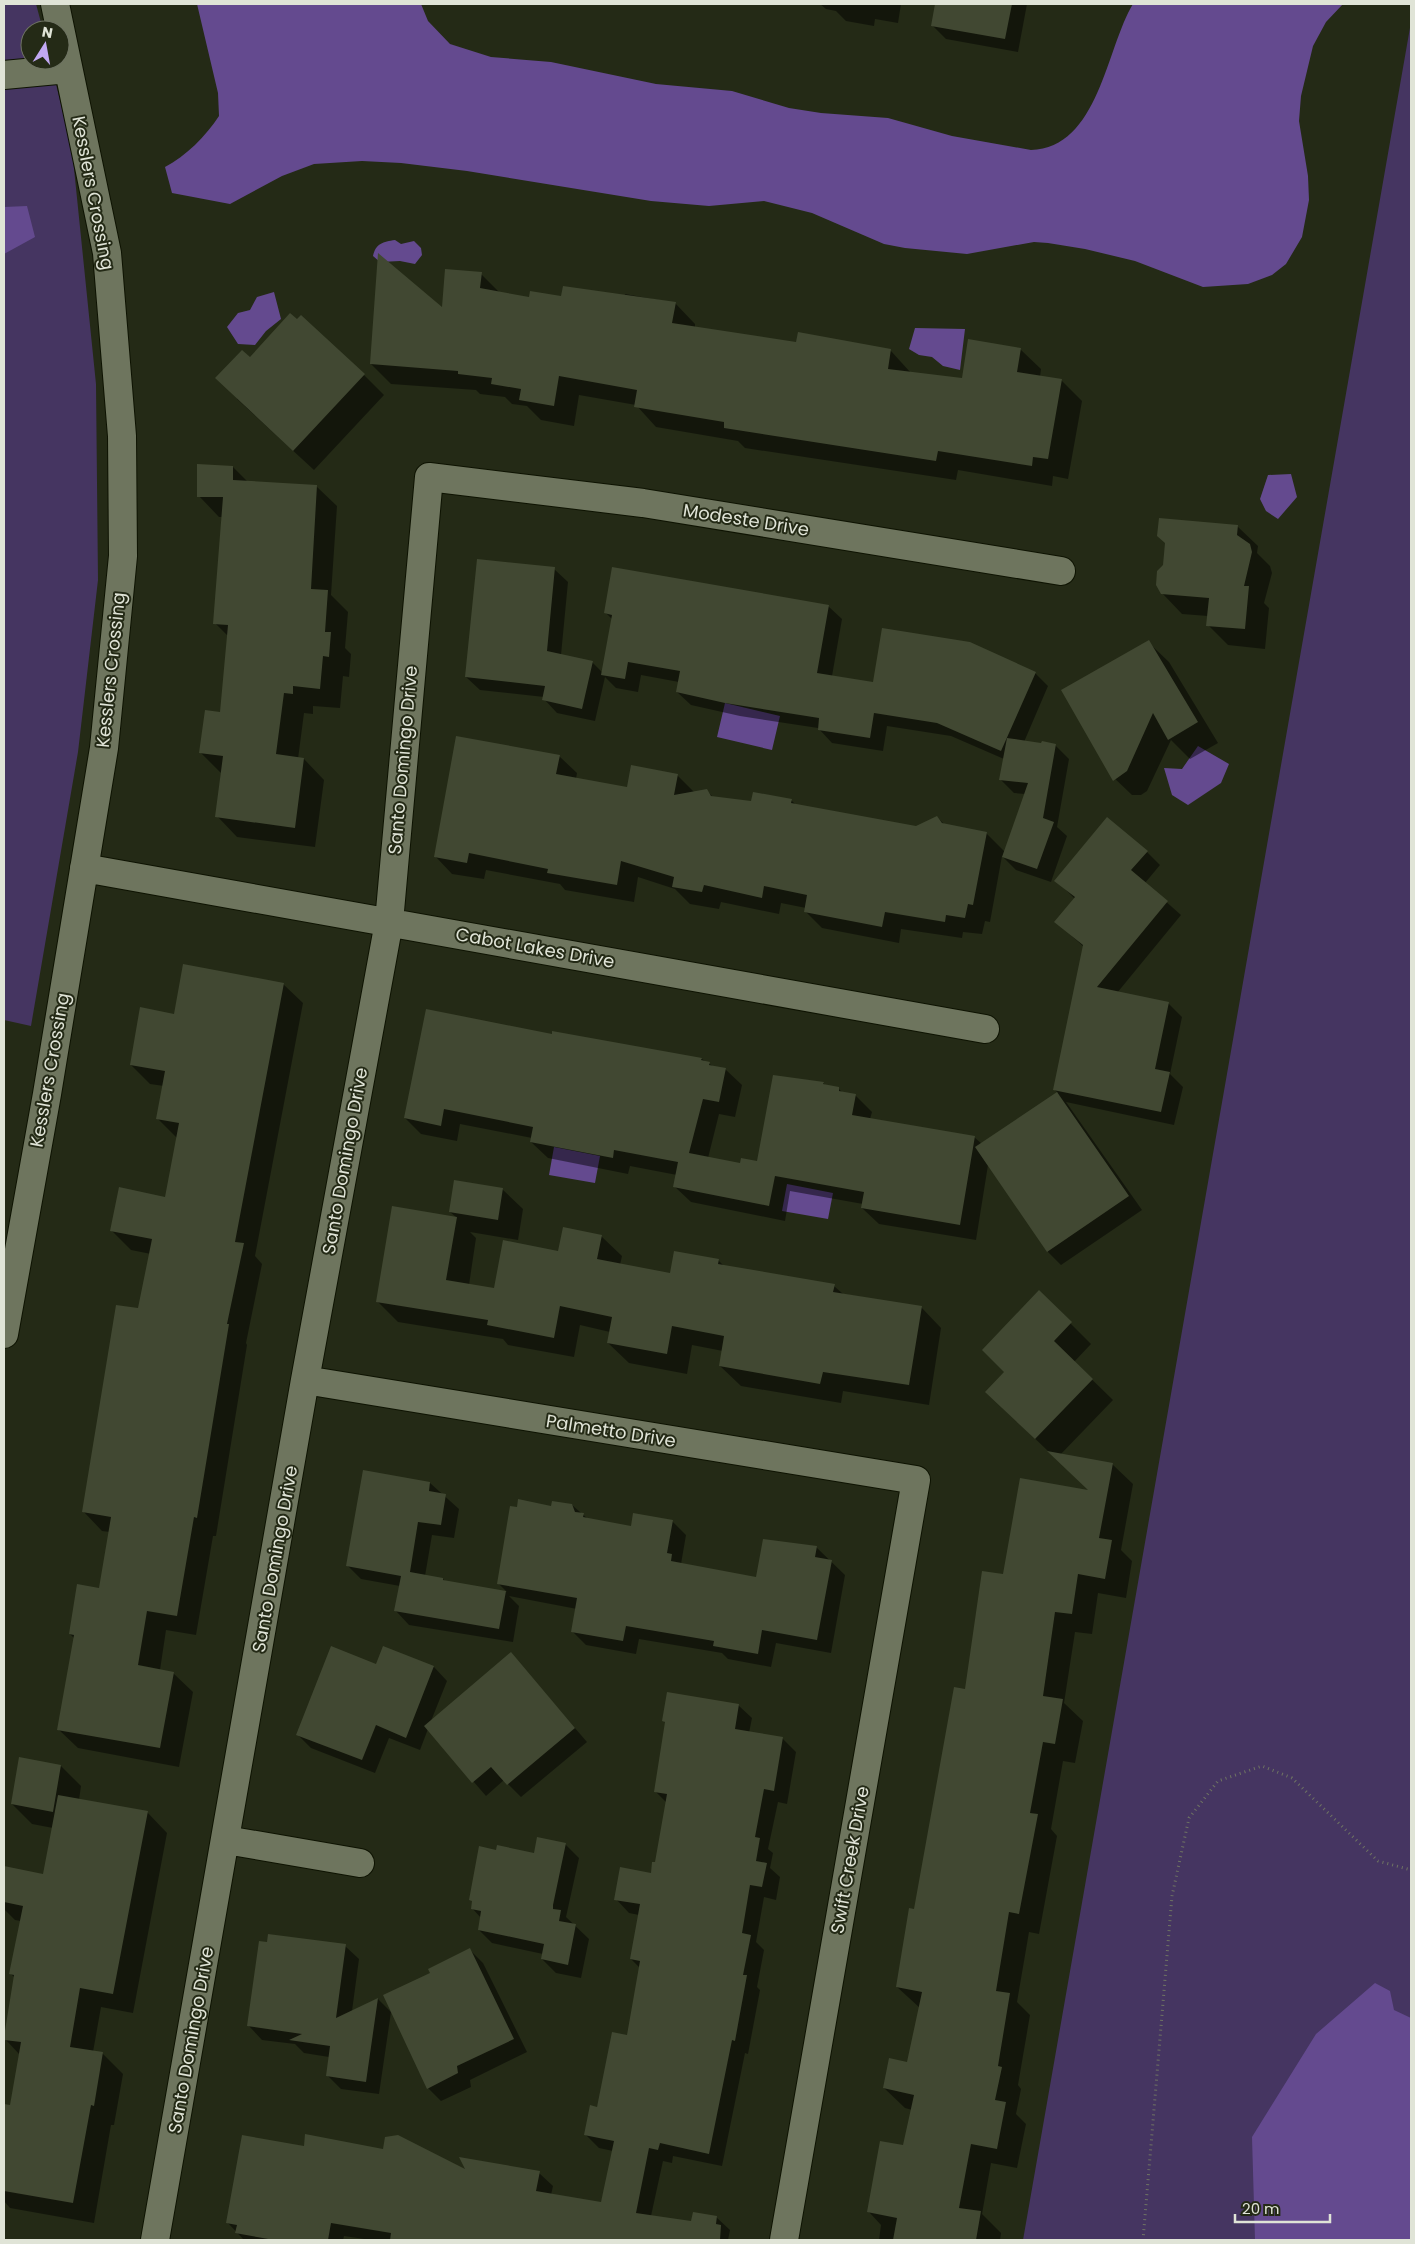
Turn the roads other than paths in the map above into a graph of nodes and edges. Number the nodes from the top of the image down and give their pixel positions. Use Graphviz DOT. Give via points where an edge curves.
graph roads {
  1 [pos="56,4"];
  2 [pos="59,20"];
  3 [pos="57,70"];
  4 [pos="68,70"];
  5 [pos="4,75"];
  6 [pos="429,476"];
  7 [pos="1061,571"];
  8 [pos="84,868"];
  9 [pos="389,922"];
  10 [pos="985,1029"];
  11 [pos="4,1334"];
  12 [pos="306,1380"];
  13 [pos="916,1480"];
  14 [pos="226,1840"];
  15 [pos="360,1863"];
  16 [pos="155,2240"];
  17 [pos="784,2240"];
  1 -- 2 [label="street, Kesslers Crossing"];
  3 -- 5 [label="street"];
  4 -- 8 [label="street, Kesslers Crossing" via="107,253 122,436 123,556 104,748"];
  6 -- 7 [label="street, Modeste Drive" via="643,503"];
  6 -- 9 [label="street, Santo Domingo Drive"];
  8 -- 9 [label="street, Cabot Lakes Drive"];
  8 -- 11 [label="street, Kesslers Crossing"];
  9 -- 10 [label="street, Cabot Lakes Drive"];
  9 -- 12 [label="street, Santo Domingo Drive"];
  12 -- 13 [label="street, Palmetto Drive"];
  12 -- 14 [label="street, Santo Domingo Drive"];
  13 -- 17 [label="street, Swift Creek Drive"];
  14 -- 15 [label="street"];
  14 -- 16 [label="street, Santo Domingo Drive"];
}
